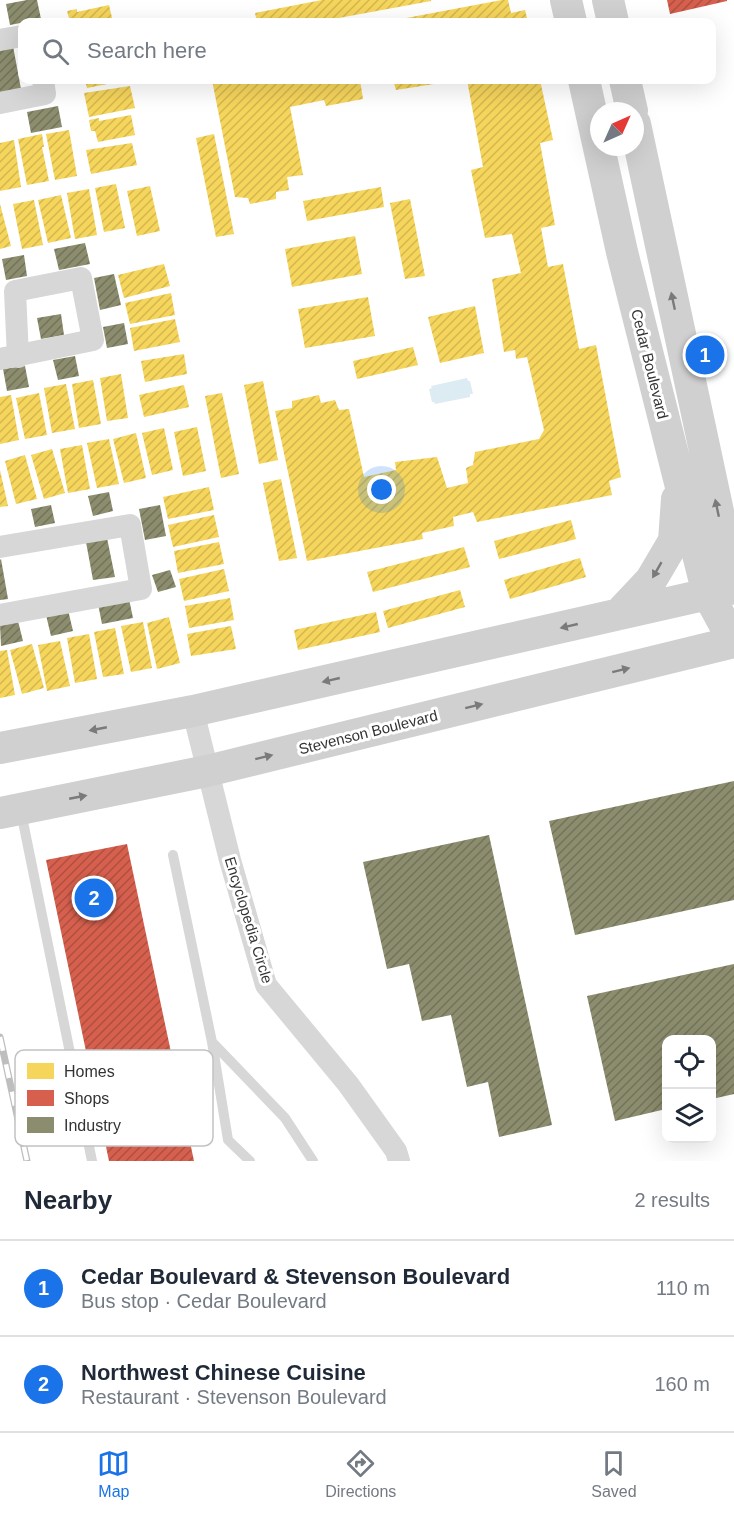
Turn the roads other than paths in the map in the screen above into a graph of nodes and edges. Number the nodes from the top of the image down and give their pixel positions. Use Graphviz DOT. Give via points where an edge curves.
graph roads {
  1 [pos="566,0"];
  2 [pos="608,0"];
  3 [pos="570,18"];
  4 [pos="612,18"];
  5 [pos="18,37"];
  6 [pos="0,40"];
  7 [pos="44,84"];
  8 [pos="585,84"];
  9 [pos="626,84"];
  10 [pos="630,102"];
  11 [pos="0,103"];
  12 [pos="641,156"];
  13 [pos="679,474"];
  14 [pos="0,547"];
  15 [pos="725,589"];
  16 [pos="618,614"];
  17 [pos="0,615"];
  18 [pos="734,642"];
  19 [pos="193,711"];
  20 [pos="0,748"];
  21 [pos="207,771"];
  22 [pos="10,811"];
  23 [pos="173,855"];
  24 [pos="212,1042"];
  25 [pos="66,1050"];
  26 [pos="88,1146"];
  27 [pos="92,1161"];
  28 [pos="250,1161"];
  29 [pos="313,1161"];
  30 [pos="399,1161"];
  1 -- 3 [label="main road"];
  2 -- 4 [label="main road"];
  5 -- 6 [label="street"];
  7 -- 11 [label="street" via="45,94"];
  8 -- 13 [label="main road, Cedar Boulevard" via="622,252"];
  9 -- 10 [label="main road"];
  15 -- 12 [label="main road, Cedar Boulevard, one-way"];
  13 -- 15 [label="main road, Cedar Boulevard"];
  13 -- 16 [label="main road, one-way" via="674,541 651,580"];
  14 -- 17 [label="street" via="130,525 141,589"];
  15 -- 16 [label="main road"];
  15 -- 18 [label="main road, Cedar Boulevard"];
  16 -- 19 [label="main road, one-way"];
  21 -- 18 [label="main road, Stevenson Boulevard, one-way"];
  19 -- 20 [label="main road, one-way"];
  19 -- 21 [label="street, Encyclopedia Circle"];
  22 -- 21 [label="main road, Stevenson Boulevard, one-way"];
  21 -- 30 [label="street, Encyclopedia Circle" via="266,985 348,1084 396,1151"];
  22 -- 25 [label="lane"];
  23 -- 24 [label="lane"];
  24 -- 28 [label="lane" via="228,1140"];
  24 -- 29 [label="lane" via="285,1118"];
  26 -- 27 [label="lane"];
}
